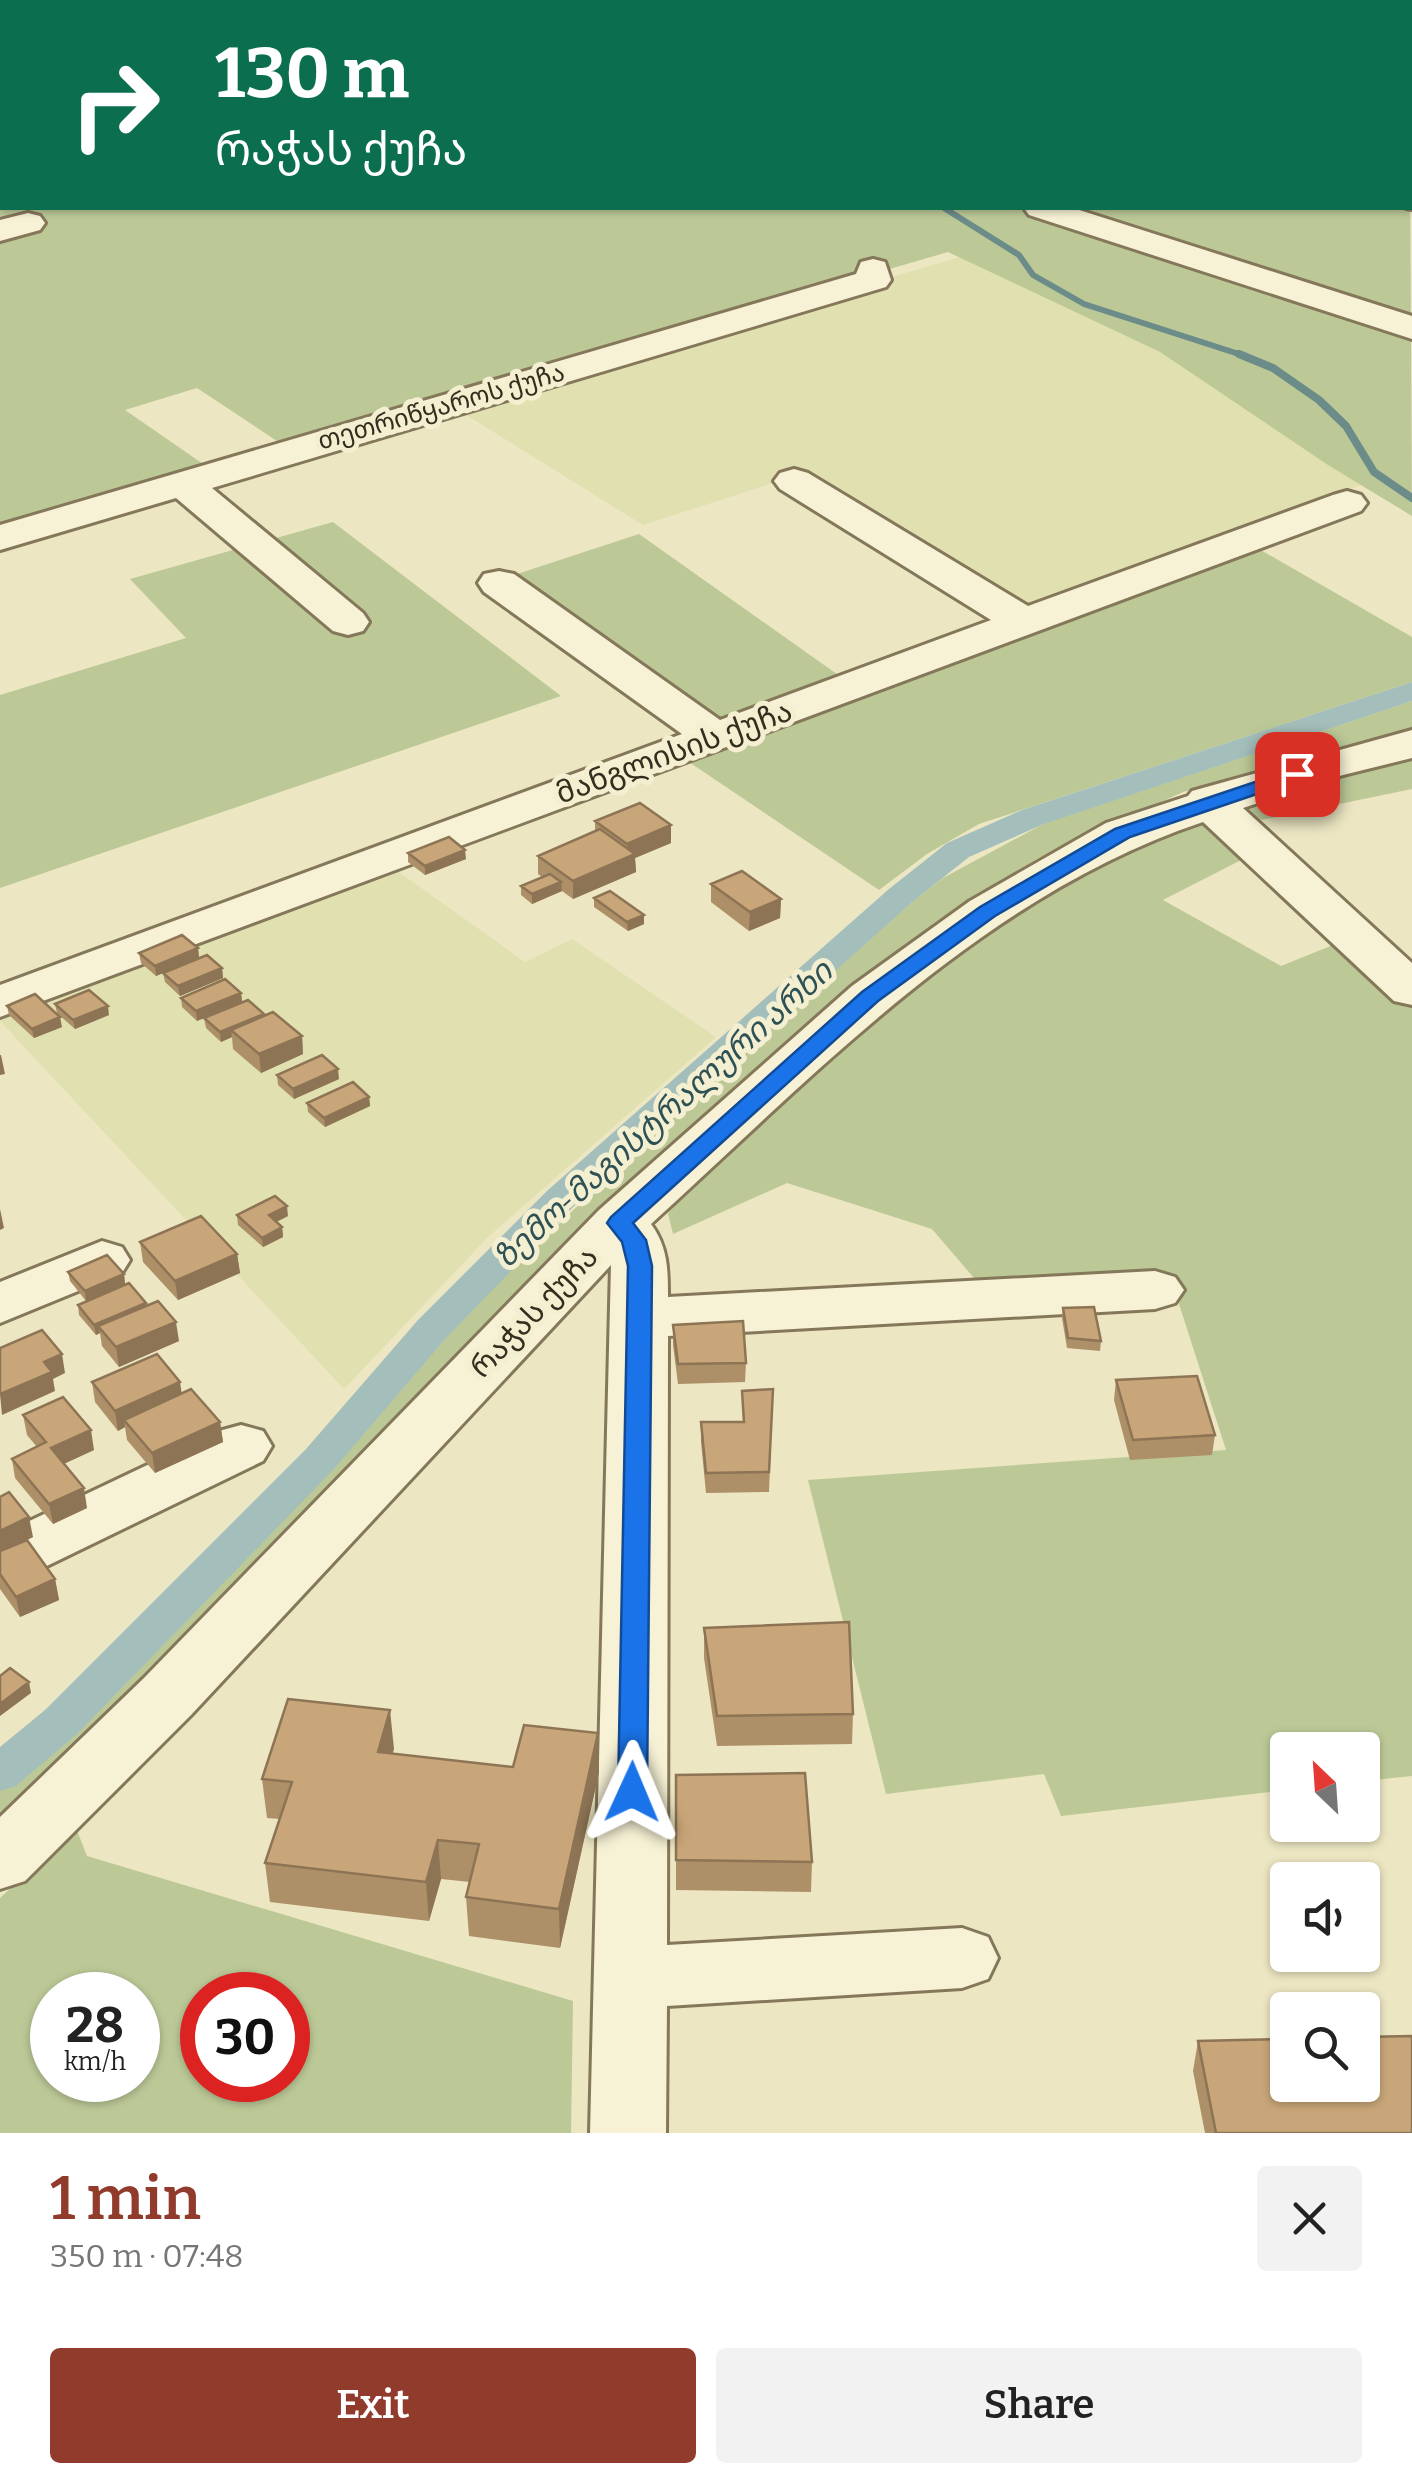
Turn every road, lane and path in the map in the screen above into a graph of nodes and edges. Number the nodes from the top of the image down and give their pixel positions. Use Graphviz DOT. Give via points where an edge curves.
graph roads {
  1 [pos="1047,210"];
  2 [pos="873,269"];
  3 [pos="1412,328"];
  4 [pos="794,482"];
  5 [pos="182,483"];
  6 [pos="1347,502"];
  7 [pos="0,538"];
  8 [pos="499,583"];
  9 [pos="348,622"];
  10 [pos="1024,622"];
  11 [pos="715,737"];
  12 [pos="1412,744"];
  13 [pos="1208,801"];
  14 [pos="1412,990"];
  15 [pos="0,1002"];
  16 [pos="619,1223"];
  17 [pos="102,1260"];
  18 [pos="1155,1290"];
  19 [pos="0,1304"];
  20 [pos="640,1318"];
  21 [pos="240,1446"];
  22 [pos="0,1562"];
  23 [pos="0,1861"];
  24 [pos="962,1958"];
  25 [pos="630,1978"];
  26 [pos="628,2133"];
  1 -- 3 [label="street"];
  2 -- 5 [label="street, თეთრიწყაროს ქუჩა" via="874,280"];
  4 -- 10 [label="street"];
  5 -- 7 [label="street, თეთრიწყაროს ქუჩა"];
  5 -- 9 [label="street"];
  6 -- 10 [label="street, მანგლისის ქუჩა"];
  8 -- 11 [label="street"];
  10 -- 11 [label="street, მანგლისის ქუჩა"];
  11 -- 15 [label="street, მანგლისის ქუჩა"];
  12 -- 13 [label="street, რაჭას ქუჩა"];
  13 -- 14 [label="street"];
  13 -- 16 [label="street, რაჭას ქუჩა" via="1122,833 972,922 870,997"];
  16 -- 20 [label="street" via="634,1240 640,1266"];
  16 -- 23 [label="street, რაჭას ქუჩა"];
  17 -- 19 [label="street"];
  18 -- 20 [label="street"];
  20 -- 25 [label="street"];
  21 -- 22 [label="street"];
  24 -- 25 [label="street"];
  25 -- 26 [label="street"];
}
